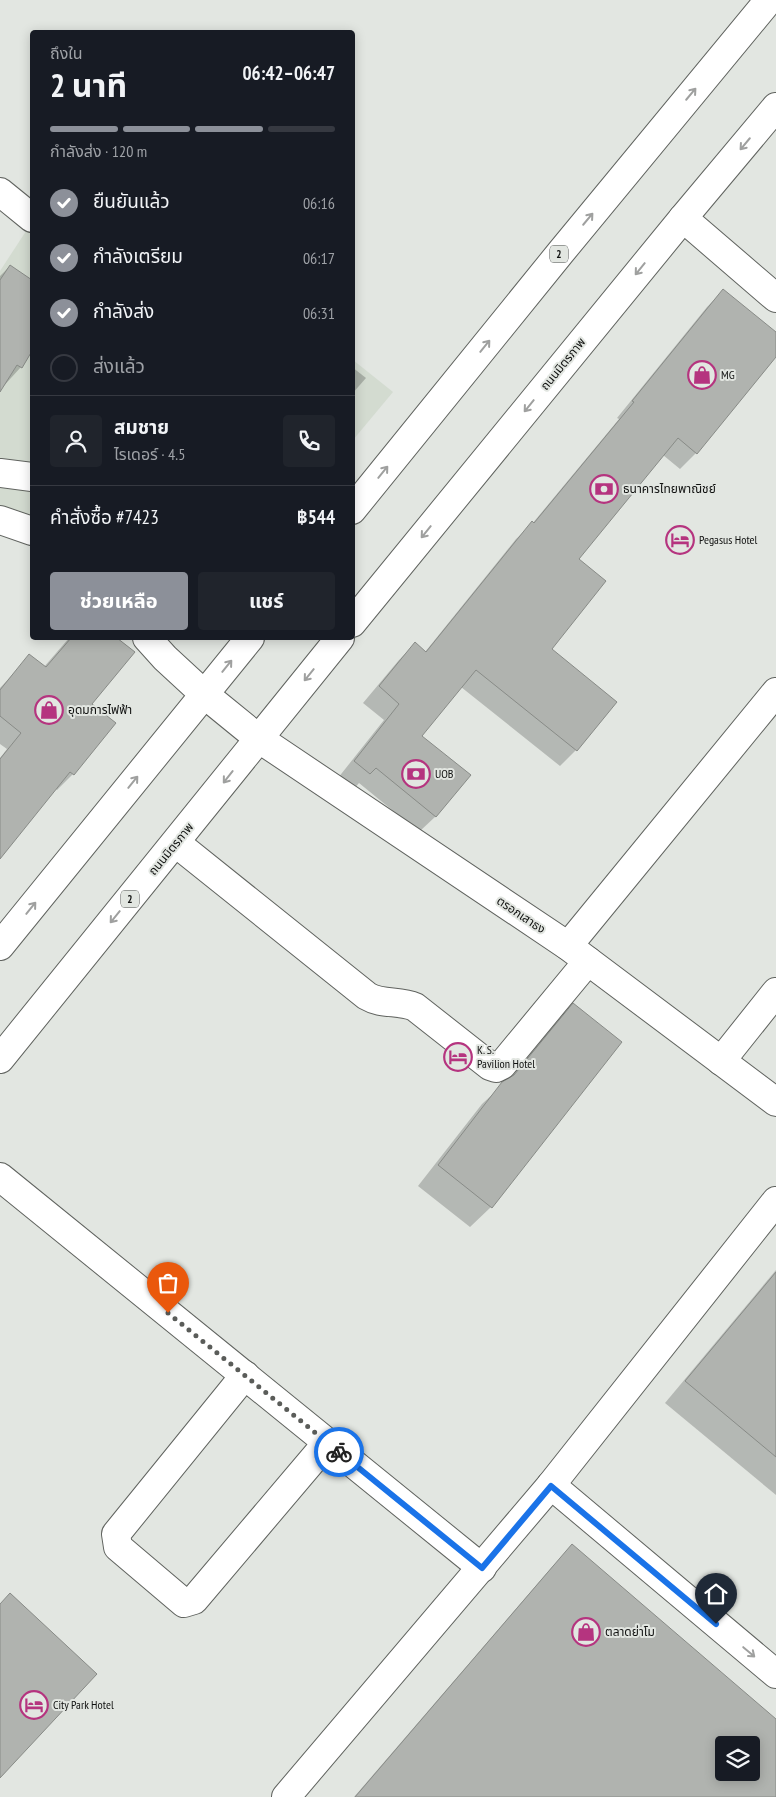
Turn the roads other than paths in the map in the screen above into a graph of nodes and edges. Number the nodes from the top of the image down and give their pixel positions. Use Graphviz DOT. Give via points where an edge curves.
graph roads {
  1 [pos="769,0"];
  2 [pos="776,107"];
  3 [pos="0,192"];
  4 [pos="30,216"];
  5 [pos="682,218"];
  6 [pos="776,298"];
  7 [pos="0,472"];
  8 [pos="30,477"];
  9 [pos="356,497"];
  10 [pos="0,520"];
  11 [pos="30,530"];
  12 [pos="355,619"];
  13 [pos="149,640"];
  14 [pos="248,640"];
  15 [pos="338,640"];
  16 [pos="776,692"];
  17 [pos="204,694"];
  18 [pos="258,738"];
  19 [pos="176,843"];
  20 [pos="0,946"];
  21 [pos="578,954"];
  22 [pos="776,992"];
  23 [pos="0,1058"];
  24 [pos="721,1061"];
  25 [pos="776,1102"];
  26 [pos="0,1177"];
  27 [pos="776,1201"];
  28 [pos="245,1375"];
  29 [pos="327,1443"];
  30 [pos="551,1486"];
  31 [pos="482,1568"];
  32 [pos="776,1674"];
  33 [pos="286,1797"];
  9 -- 1 [label="main road, 2, one-way"];
  2 -- 5 [label="main road, ถนนมิตรภาพ, one-way"];
  3 -- 4 [label="main road"];
  5 -- 6 [label="main road"];
  5 -- 12 [label="main road, ถนนมิตรภาพ, one-way"];
  7 -- 8 [label="main road"];
  10 -- 11 [label="main road"];
  13 -- 17 [label="main road, ตรอกเสาธง"];
  17 -- 14 [label="main road, one-way"];
  15 -- 18 [label="main road, ถนนมิตรภาพ / 2, one-way"];
  16 -- 21 [label="main road"];
  17 -- 18 [label="main road, ตรอกเสาธง"];
  20 -- 17 [label="main road, one-way"];
  18 -- 19 [label="main road, ถนนมิตรภาพ / 2, one-way"];
  18 -- 21 [label="main road, ตรอกเสาธง"];
  19 -- 21 [label="main road" via="367,996 415,1007 496,1068 502,1065"];
  19 -- 23 [label="main road, ถนนมิตรภาพ / 2, one-way"];
  21 -- 24 [label="main road, ตรอกเสาธง"];
  22 -- 24 [label="main road"];
  24 -- 25 [label="main road, ตรอกเสาธง"];
  26 -- 28 [label="main road"];
  27 -- 30 [label="main road"];
  28 -- 29 [label="main road"];
  28 -- 29 [label="main road" via="116,1534 118,1547 184,1602 194,1600"];
  29 -- 31 [label="main road"];
  30 -- 31 [label="main road"];
  30 -- 32 [label="main road, one-way"];
  31 -- 33 [label="main road"];
}
